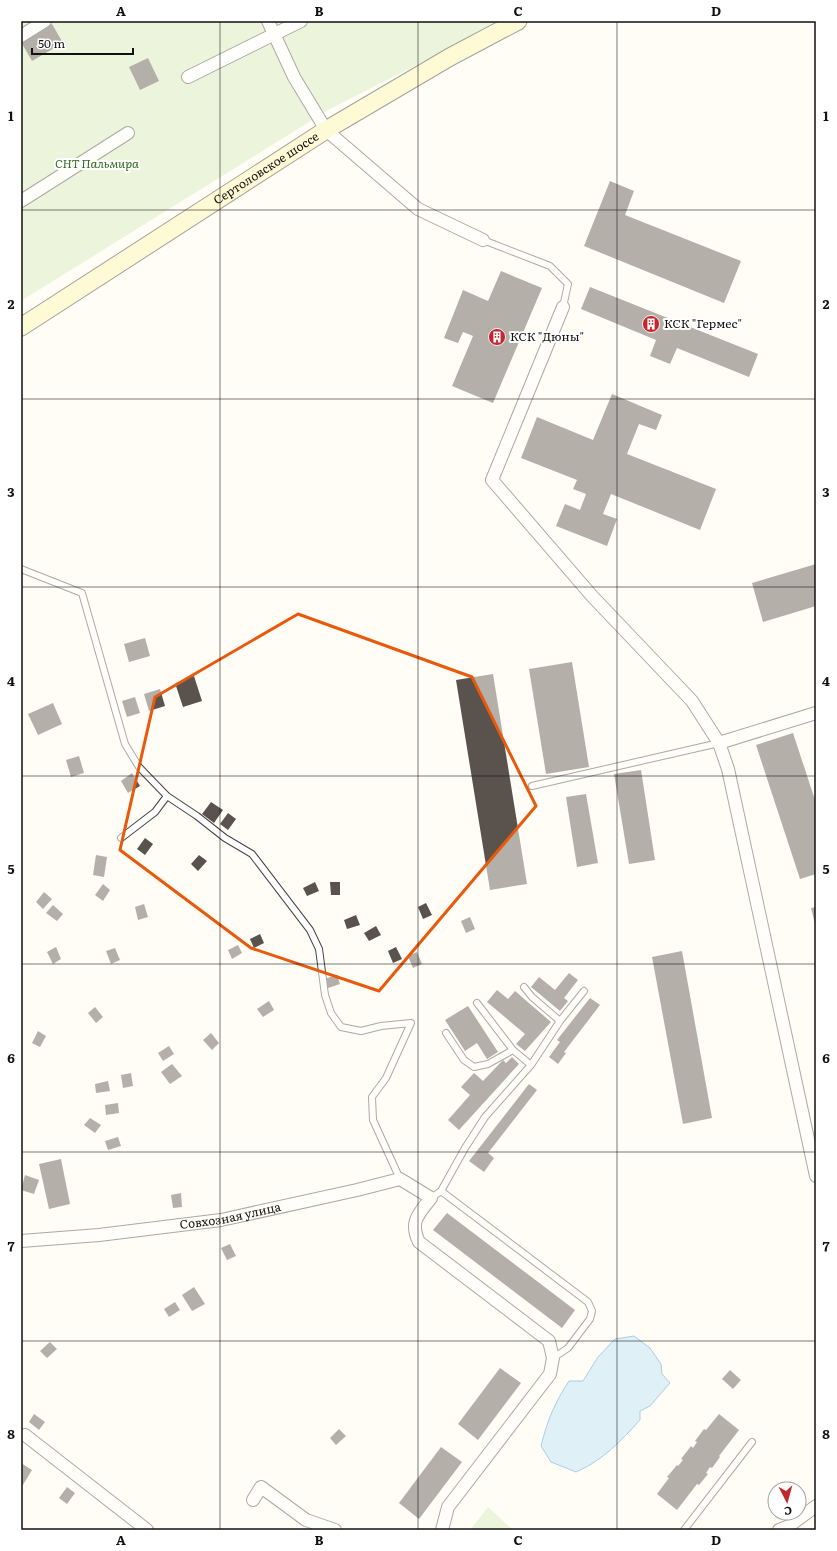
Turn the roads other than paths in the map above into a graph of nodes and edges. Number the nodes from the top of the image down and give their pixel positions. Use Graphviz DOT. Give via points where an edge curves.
graph roads {
  1 [pos="45,21"];
  2 [pos="268,21"];
  3 [pos="301,21"];
  4 [pos="518,21"];
  5 [pos="274,34"];
  6 [pos="21,36"];
  7 [pos="188,77"];
  8 [pos="326,130"];
  9 [pos="128,133"];
  10 [pos="21,200"];
  11 [pos="483,240"];
  12 [pos="564,307"];
  13 [pos="21,327"];
  14 [pos="21,570"];
  15 [pos="816,714"];
  16 [pos="719,743"];
  17 [pos="532,786"];
  18 [pos="167,796"];
  19 [pos="121,838"];
  20 [pos="524,987"];
  21 [pos="584,991"];
  22 [pos="477,1003"];
  23 [pos="560,1021"];
  24 [pos="446,1034"];
  25 [pos="513,1050"];
  26 [pos="531,1065"];
  27 [pos="816,1176"];
  28 [pos="400,1179"];
  29 [pos="441,1191"];
  30 [pos="431,1198"];
  31 [pos="21,1241"];
  32 [pos="553,1358"];
  33 [pos="25,1435"];
  34 [pos="752,1442"];
  35 [pos="253,1500"];
  36 [pos="816,1506"];
  37 [pos="147,1530"];
  38 [pos="335,1530"];
  39 [pos="442,1530"];
  40 [pos="684,1530"];
  41 [pos="779,1530"];
  1 -- 6 [label="street"];
  2 -- 5 [label="street"];
  3 -- 5 [label="street"];
  4 -- 8 [label="main road, Сертоловское шоссе" via="450,57"];
  5 -- 7 [label="street"];
  5 -- 8 [label="street" via="294,77"];
  8 -- 11 [label="street" via="418,209"];
  8 -- 13 [label="main road, Сертоловское шоссе"];
  9 -- 10 [label="street"];
  11 -- 12 [label="lane" via="550,266 568,284"];
  12 -- 16 [label="street" via="492,480 592,596 692,700"];
  14 -- 18 [label="lane" via="82,593 125,744 139,767"];
  15 -- 16 [label="street"];
  16 -- 17 [label="lane"];
  16 -- 27 [label="street" via="728,769"];
  18 -- 19 [label="lane" via="154,812"];
  18 -- 28 [label="lane" via="225,838 252,854 310,930 319,949 325,995 331,1013 341,1027 360,1031 411,1023 386,1078 372,1097 373,1120"];
  20 -- 23 [label="lane"];
  21 -- 23 [label="lane"];
  22 -- 25 [label="lane"];
  23 -- 26 [label="lane"];
  24 -- 25 [label="lane" via="464,1060 474,1067 488,1064"];
  25 -- 26 [label="lane"];
  26 -- 29 [label="lane" via="486,1117"];
  28 -- 30 [label="street"];
  28 -- 31 [label="street, Совхозная улица" via="221,1220 99,1235"];
  29 -- 30 [label="lane"];
  29 -- 32 [label="lane" via="588,1302 592,1311 590,1319 568,1348"];
  30 -- 32 [label="street" via="416,1218 414,1231 419,1242 549,1341"];
  32 -- 39 [label="street" via="550,1374 448,1507"];
  33 -- 37 [label="street"];
  34 -- 40 [label="lane"];
  35 -- 38 [label="street" via="261,1487 306,1520"];
  36 -- 41 [label="street" via="789,1526"];
}
